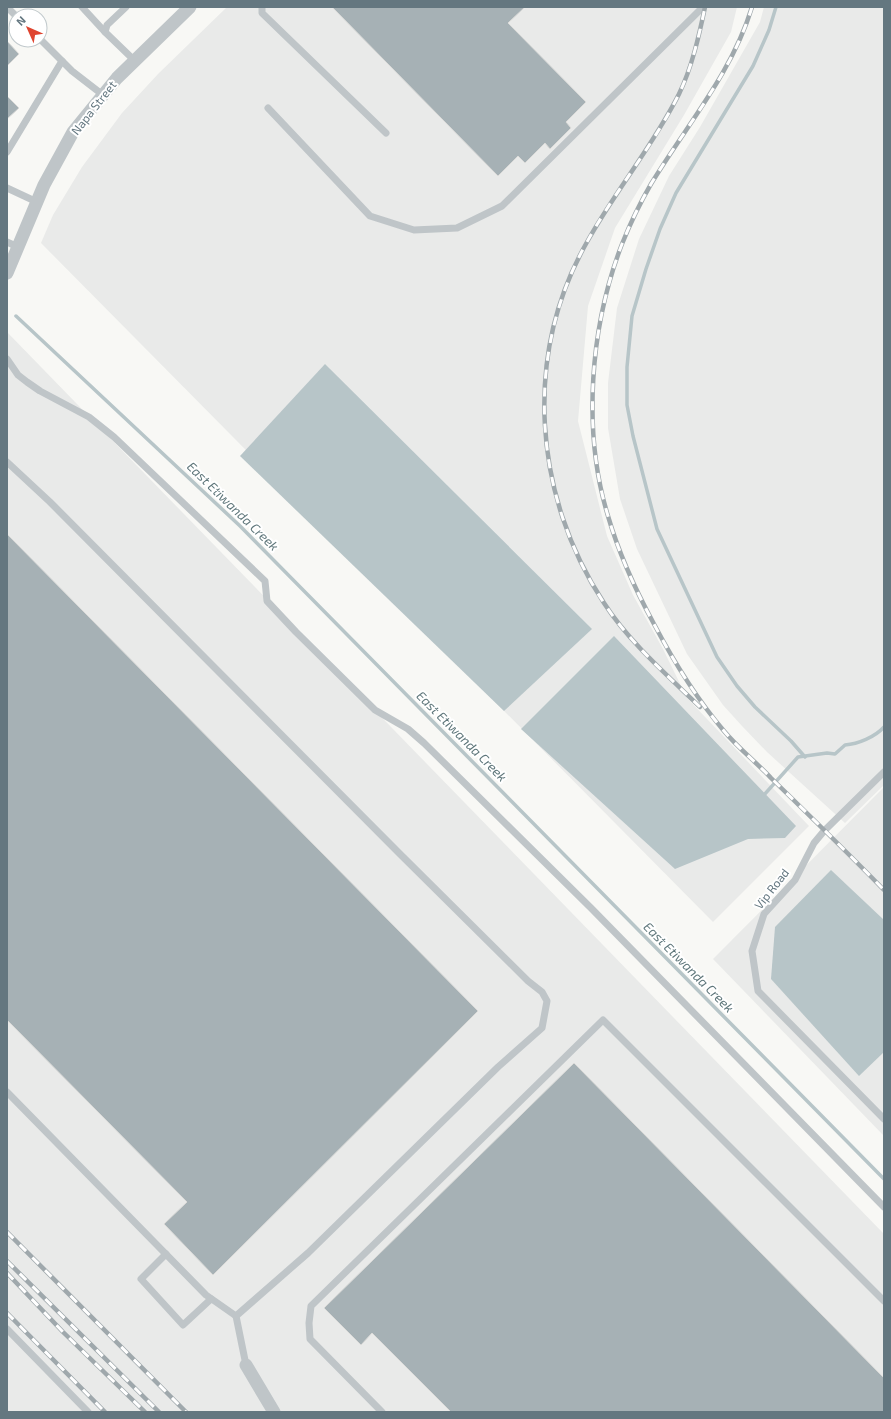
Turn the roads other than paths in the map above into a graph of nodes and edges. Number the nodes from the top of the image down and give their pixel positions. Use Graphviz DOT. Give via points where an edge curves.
graph roads {
  1 [pos="82,7"];
  2 [pos="126,7"];
  3 [pos="190,7"];
  4 [pos="262,7"];
  5 [pos="703,7"];
  6 [pos="105,32"];
  7 [pos="48,47"];
  8 [pos="62,61"];
  9 [pos="135,61"];
  10 [pos="103,95"];
  11 [pos="268,108"];
  12 [pos="386,134"];
  13 [pos="7,152"];
  14 [pos="10,189"];
  15 [pos="37,202"];
  16 [pos="12,245"];
  17 [pos="7,273"];
  18 [pos="7,359"];
  19 [pos="7,462"];
  20 [pos="884,772"];
  21 [pos="7,1092"];
  22 [pos="884,1119"];
  23 [pos="884,1207"];
  24 [pos="166,1254"];
  25 [pos="211,1299"];
  26 [pos="884,1301"];
  27 [pos="236,1316"];
  28 [pos="7,1330"];
  29 [pos="246,1365"];
  30 [pos="88,1412"];
  31 [pos="274,1412"];
  32 [pos="382,1412"];
  1 -- 6 [label="lane"];
  2 -- 6 [label="lane" via="107,25"];
  3 -- 9 [label="street, Napa Street"];
  4 -- 12 [label="lane" via="262,13"];
  5 -- 11 [label="lane" via="502,206 457,228 414,230 370,216"];
  6 -- 9 [label="lane"];
  7 -- 8 [label="lane"];
  8 -- 10 [label="lane"];
  8 -- 13 [label="lane"];
  9 -- 10 [label="street, Napa Street"];
  10 -- 15 [label="street, Napa Street" via="73,132"];
  14 -- 15 [label="lane"];
  15 -- 16 [label="street, Napa Street"];
  16 -- 17 [label="street, Napa Street"];
  18 -- 23 [label="lane" via="18,375 27,382 89,417 114,436 264,581 267,601 296,632 375,710 408,729 424,743 591,908"];
  19 -- 27 [label="lane" via="50,502 405,860 542,992 547,1001 542,1028 498,1067 308,1253"];
  20 -- 22 [label="lane, Vip Road" via="814,843 795,880 764,914 752,951 758,991"];
  21 -- 24 [label="lane"];
  24 -- 25 [label="lane"];
  24 -- 25 [label="lane" via="141,1279 183,1325"];
  25 -- 27 [label="lane"];
  26 -- 32 [label="lane" via="603,1020 311,1306 310,1339"];
  27 -- 29 [label="lane"];
  28 -- 30 [label="lane"];
  29 -- 31 [label="street"];
}
